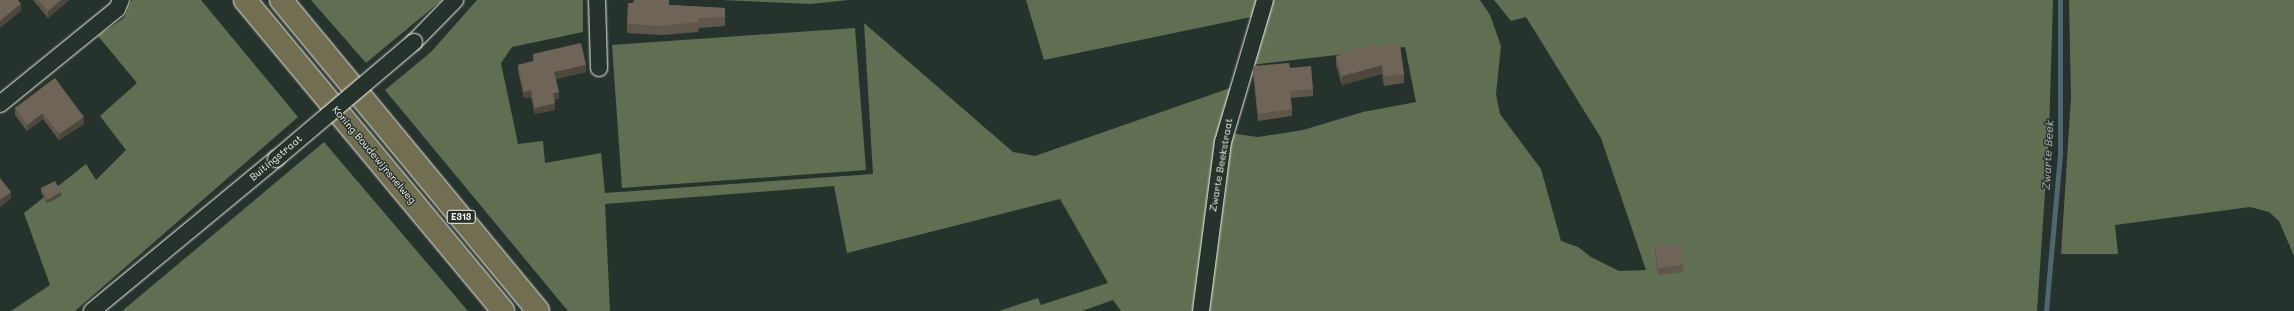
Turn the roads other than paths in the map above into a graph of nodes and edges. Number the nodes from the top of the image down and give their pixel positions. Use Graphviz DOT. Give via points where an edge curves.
graph roads {
  1 [pos="121,0"];
  2 [pos="245,0"];
  3 [pos="281,0"];
  4 [pos="455,0"];
  5 [pos="597,0"];
  6 [pos="1265,0"];
  7 [pos="599,68"];
  8 [pos="0,104"];
  9 [pos="92,311"];
  10 [pos="503,311"];
  11 [pos="538,311"];
  12 [pos="1201,311"];
  1 -- 8 [label="street" via="117,9"];
  2 -- 10 [label="highway, Koning Boudewijnsnelweg / E313"];
  3 -- 11 [label="highway, E313"];
  4 -- 9 [label="street, Buitingstraat, bridge" via="414,42"];
  5 -- 7 [label="street"];
  6 -- 12 [label="street, Zwarte Beekstraat" via="1223,142"];
}
